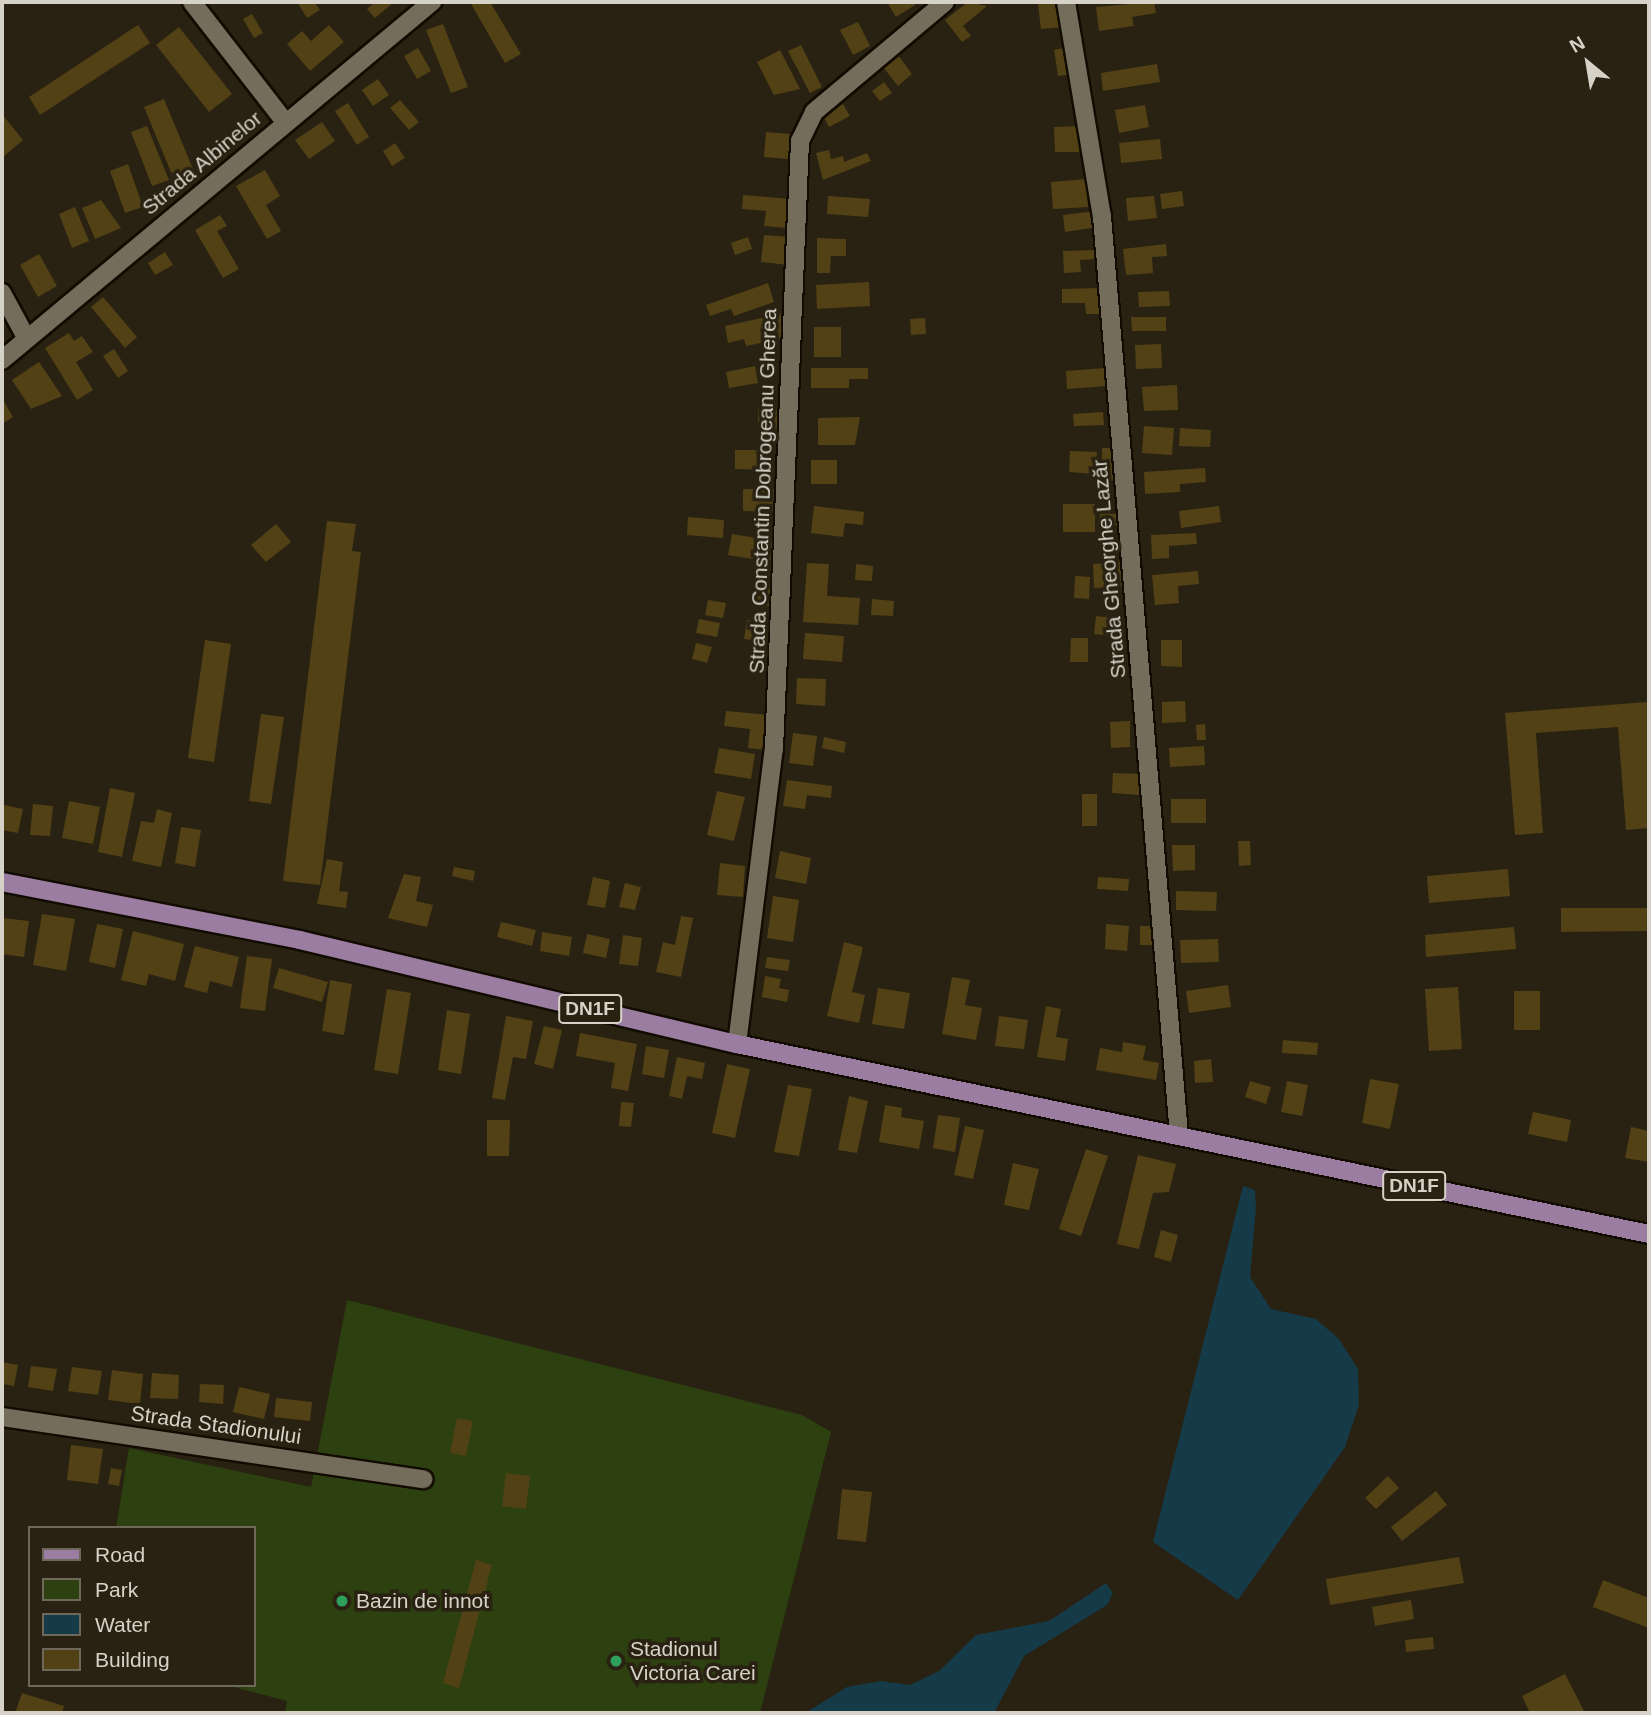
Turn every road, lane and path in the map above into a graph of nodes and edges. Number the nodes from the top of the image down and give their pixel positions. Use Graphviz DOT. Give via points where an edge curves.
graph roads {
  1 [pos="192,2"];
  2 [pos="432,2"];
  3 [pos="946,2"];
  4 [pos="1066,2"];
  5 [pos="286,123"];
  6 [pos="2,293"];
  7 [pos="27,339"];
  8 [pos="2,360"];
  9 [pos="2,882"];
  10 [pos="737,1044"];
  11 [pos="1179,1135"];
  12 [pos="1649,1234"];
  13 [pos="2,1416"];
  14 [pos="423,1479"];
  1 -- 5 [label="street"];
  2 -- 5 [label="street, Strada Albinelor"];
  3 -- 10 [label="street, Strada Constantin Dobrogeanu Gherea" via="814,112 800,141 774,749"];
  4 -- 11 [label="street, Strada Gheorghe Lazăr" via="1102,216"];
  5 -- 7 [label="street, Strada Albinelor"];
  6 -- 7 [label="street"];
  7 -- 8 [label="street, Strada Albinelor"];
  9 -- 10 [label="main road, DN1F" via="300,940"];
  10 -- 11 [label="main road, DN1F"];
  11 -- 12 [label="main road, DN1F"];
  13 -- 14 [label="street, Strada Stadionului"];
}
